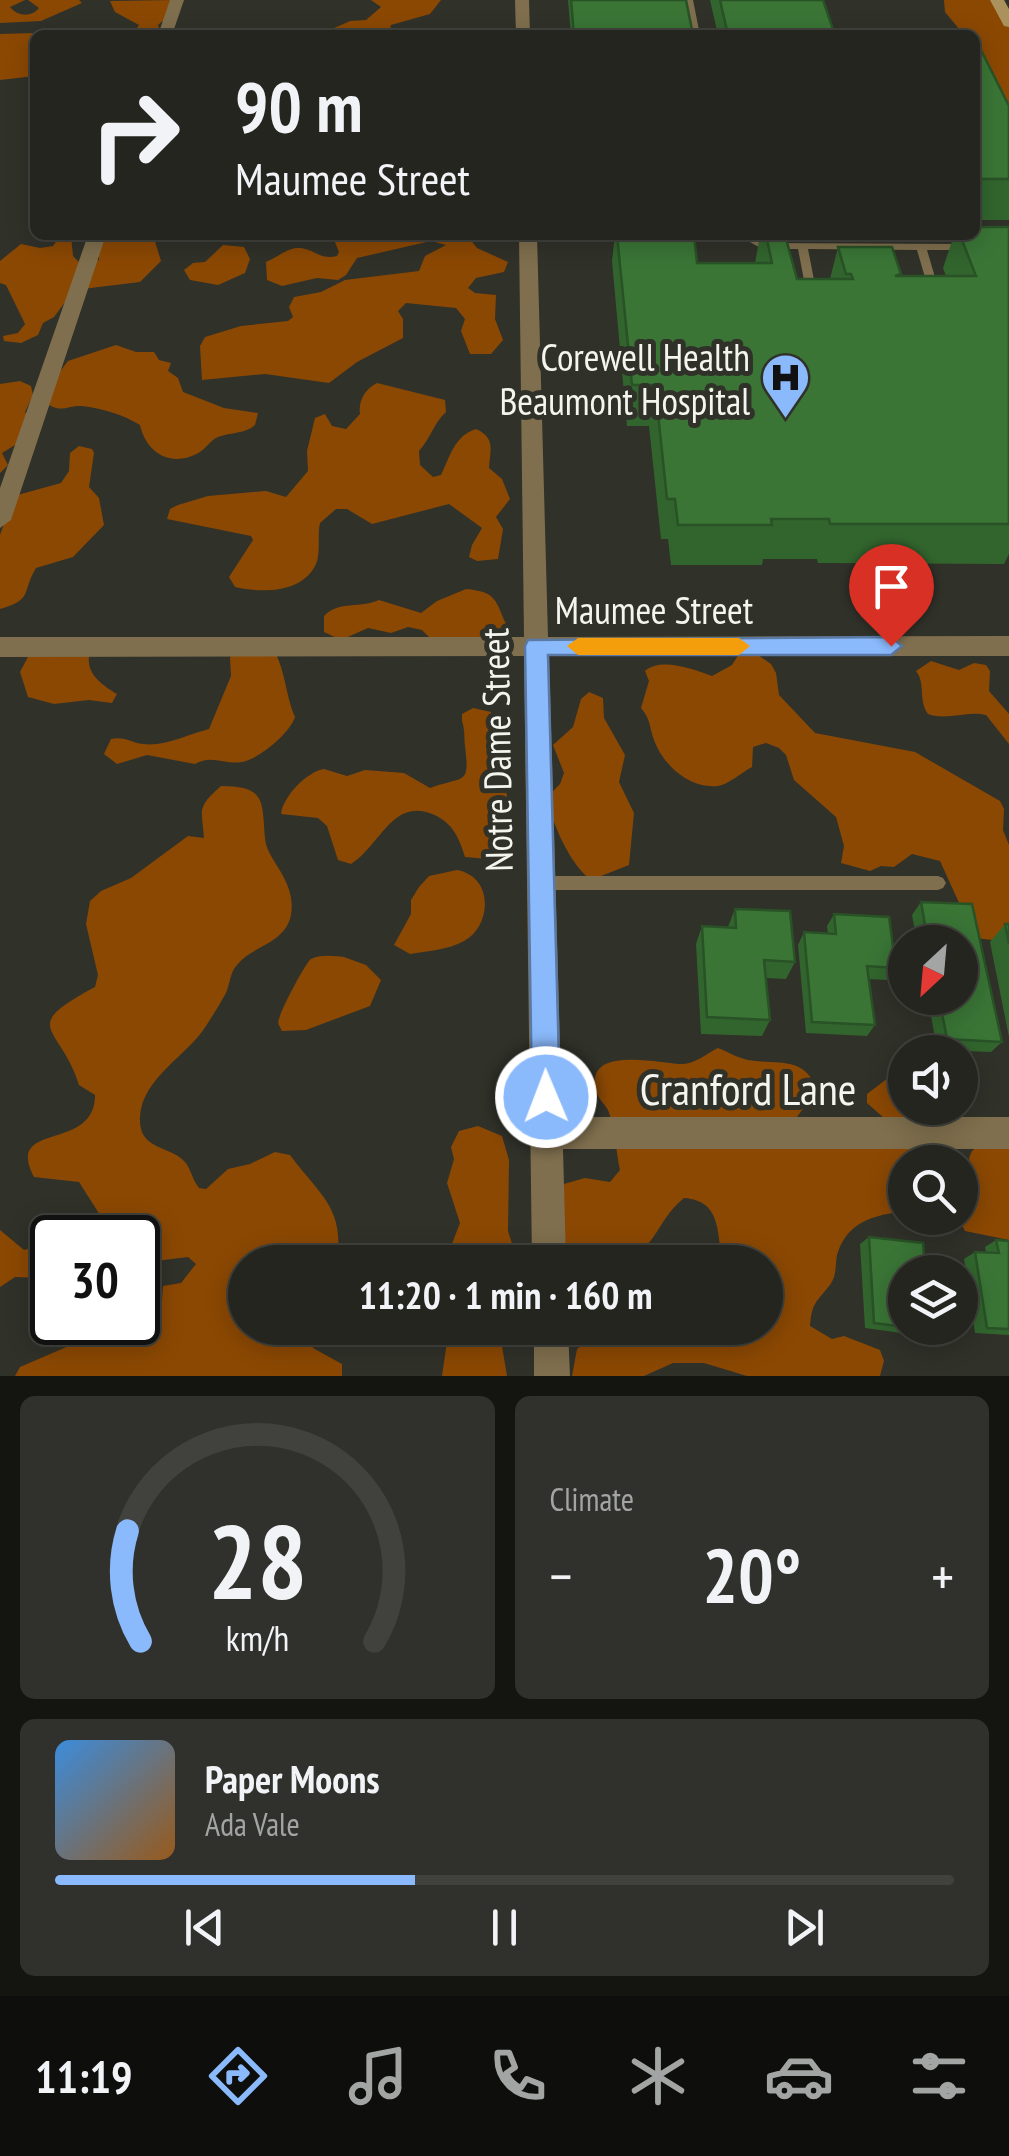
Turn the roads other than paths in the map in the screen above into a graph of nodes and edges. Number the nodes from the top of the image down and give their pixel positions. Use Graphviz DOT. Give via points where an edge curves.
graph roads {
  1 [pos="177,0"];
  2 [pos="522,0"];
  3 [pos="689,0"];
  4 [pos="996,0"];
  5 [pos="1009,23"];
  6 [pos="168,30"];
  7 [pos="523,30"];
  8 [pos="695,30"];
  9 [pos="95,240"];
  10 [pos="528,240"];
  11 [pos="752,240"];
  12 [pos="911,243"];
  13 [pos="802,246"];
  14 [pos="974,247"];
  15 [pos="919,302"];
  16 [pos="832,303"];
  17 [pos="0,520"];
  18 [pos="536,646"];
  19 [pos="1009,646"];
  20 [pos="0,647"];
  21 [pos="541,883"];
  22 [pos="938,883"];
  23 [pos="547,1132"];
  24 [pos="1009,1133"];
  25 [pos="550,1245"];
  26 [pos="551,1345"];
  27 [pos="552,1376"];
  1 -- 6 [label="street"];
  2 -- 7 [label="street"];
  3 -- 8 [label="lane"];
  4 -- 5 [label="street"];
  9 -- 17 [label="street"];
  10 -- 18 [label="street, Notre Dame Street"];
  11 -- 13 [label="lane"];
  12 -- 13 [label="lane"];
  12 -- 14 [label="lane"];
  12 -- 15 [label="lane" via="932,284"];
  13 -- 16 [label="lane" via="817,296"];
  18 -- 19 [label="street, Maumee Street"];
  18 -- 20 [label="street, Maumee Street"];
  18 -- 21 [label="street, Notre Dame Street"];
  21 -- 22 [label="lane"];
  21 -- 23 [label="street, Notre Dame Street"];
  23 -- 24 [label="street, Cranford Lane"];
  23 -- 25 [label="street, Notre Dame Street"];
  26 -- 27 [label="street"];
}
